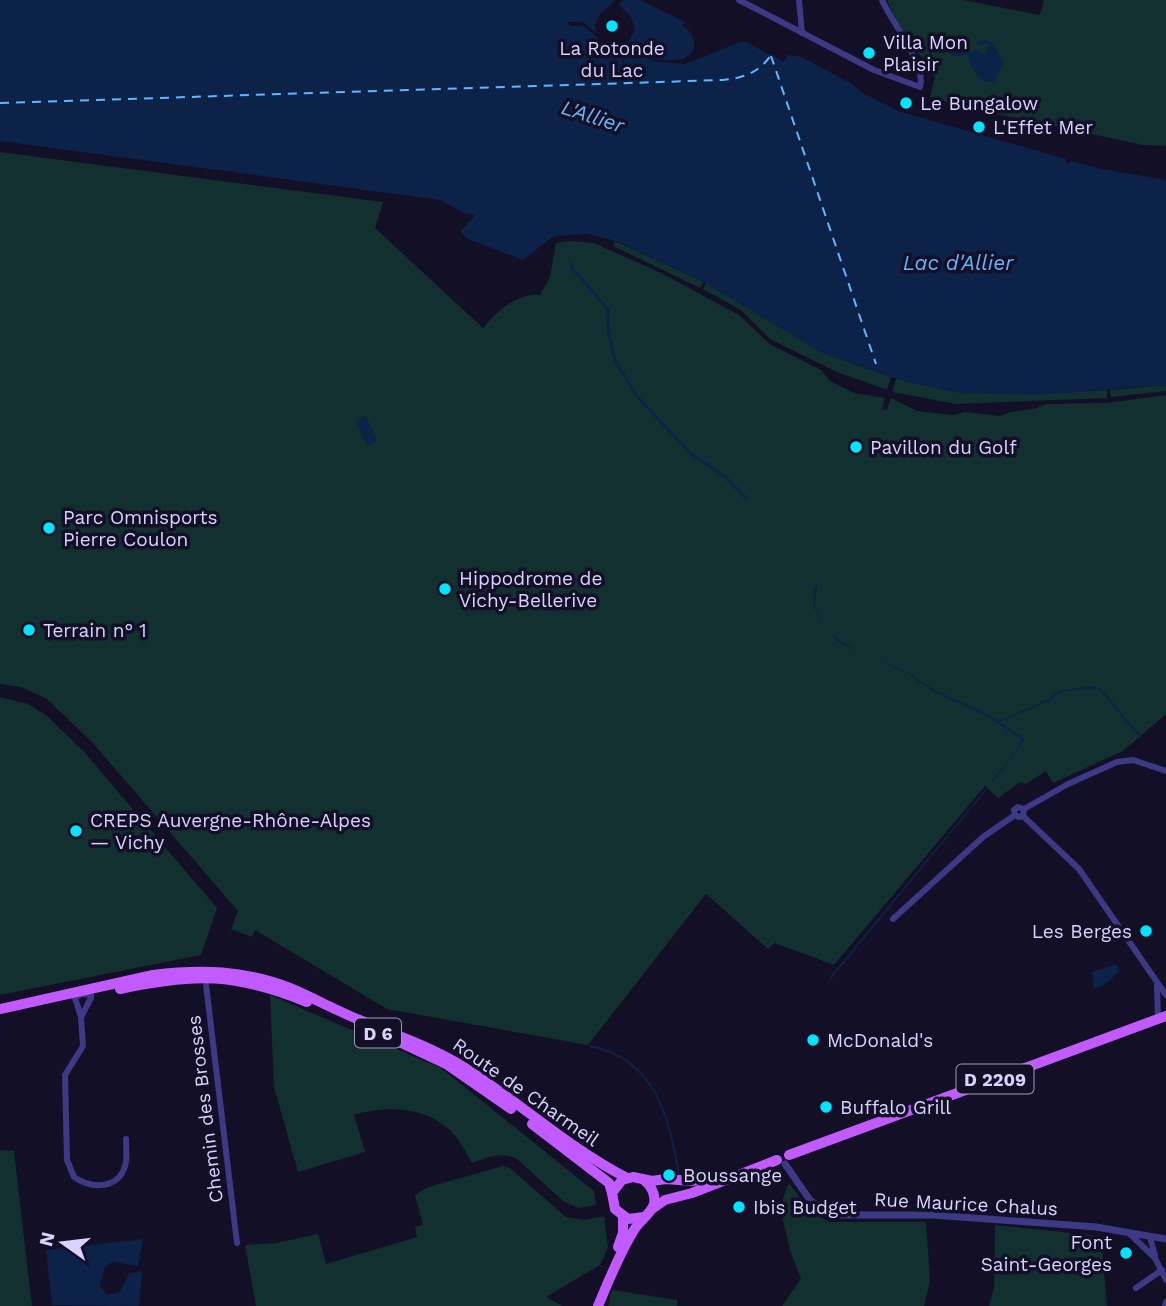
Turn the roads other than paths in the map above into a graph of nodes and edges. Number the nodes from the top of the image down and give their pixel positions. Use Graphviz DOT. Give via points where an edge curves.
graph roads {
  1 [pos="739,0"];
  2 [pos="799,0"];
  3 [pos="882,0"];
  4 [pos="802,33"];
  5 [pos="1166,771"];
  6 [pos="1021,813"];
  7 [pos="893,919"];
  8 [pos="205,974"];
  9 [pos="1157,984"];
  10 [pos="80,995"];
  11 [pos="1166,995"];
  12 [pos="0,1009"];
  13 [pos="81,1017"];
  14 [pos="1162,1017"];
  15 [pos="126,1139"];
  16 [pos="784,1160"];
  17 [pos="731,1177"];
  18 [pos="627,1178"];
  19 [pos="643,1179"];
  20 [pos="612,1193"];
  21 [pos="648,1213"];
  22 [pos="623,1217"];
  23 [pos="1130,1234"];
  24 [pos="1150,1237"];
  25 [pos="1166,1239"];
  26 [pos="237,1243"];
  27 [pos="1155,1258"];
  28 [pos="1162,1270"];
  29 [pos="1166,1280"];
  30 [pos="1136,1288"];
  31 [pos="595,1306"];
  1 -- 4 [label="street"];
  2 -- 4 [label="street"];
  3 -- 4 [label="street" via="920,68 920,87 874,70"];
  5 -- 6 [label="street" via="1133,761 1117,762 1068,784"];
  6 -- 7 [label="street" via="983,837"];
  6 -- 9 [label="street" via="1079,869"];
  8 -- 10 [label="main road, Route de Charmeil / D 6"];
  8 -- 10 [label="main road, Route de Charmeil / D 6" via="153,975"];
  8 -- 18 [label="main road, Route de Charmeil / D 6" via="248,975 286,986 449,1057 592,1159"];
  8 -- 20 [label="main road, Route de Charmeil / D 6" via="284,993 446,1064 598,1175"];
  8 -- 26 [label="street, Chemin des Brosses"];
  9 -- 11 [label="street"];
  9 -- 14 [label="street"];
  10 -- 12 [label="main road, Route de Charmeil / D 6" via="52,1004"];
  10 -- 13 [label="street"];
  10 -- 13 [label="street" via="91,998"];
  13 -- 15 [label="street" via="83,1046 65,1075 67,1160 74,1177 98,1186 119,1178 126,1161"];
  14 -- 16 [label="main road, D 2209"];
  16 -- 17 [label="main road, D 2209"];
  16 -- 23 [label="street, Rue Maurice Chalus" via="810,1200 839,1214 933,1215 1096,1227"];
  17 -- 19 [label="main road, D 2209"];
  17 -- 21 [label="main road, D 2209" via="666,1200"];
  18 -- 19 [label="main road"];
  18 -- 20 [label="main road"];
  19 -- 21 [label="main road" via="654,1192"];
  20 -- 22 [label="main road" via="615,1209"];
  21 -- 22 [label="main road" via="634,1220"];
  21 -- 31 [label="main road" via="623,1248"];
  22 -- 31 [label="main road" via="619,1246"];
  23 -- 24 [label="street, Rue Maurice Chalus"];
  23 -- 27 [label="street"];
  24 -- 25 [label="street, Rue Maurice Chalus"];
  24 -- 27 [label="street"];
  27 -- 28 [label="street"];
  28 -- 29 [label="street"];
  28 -- 30 [label="street"];
}
